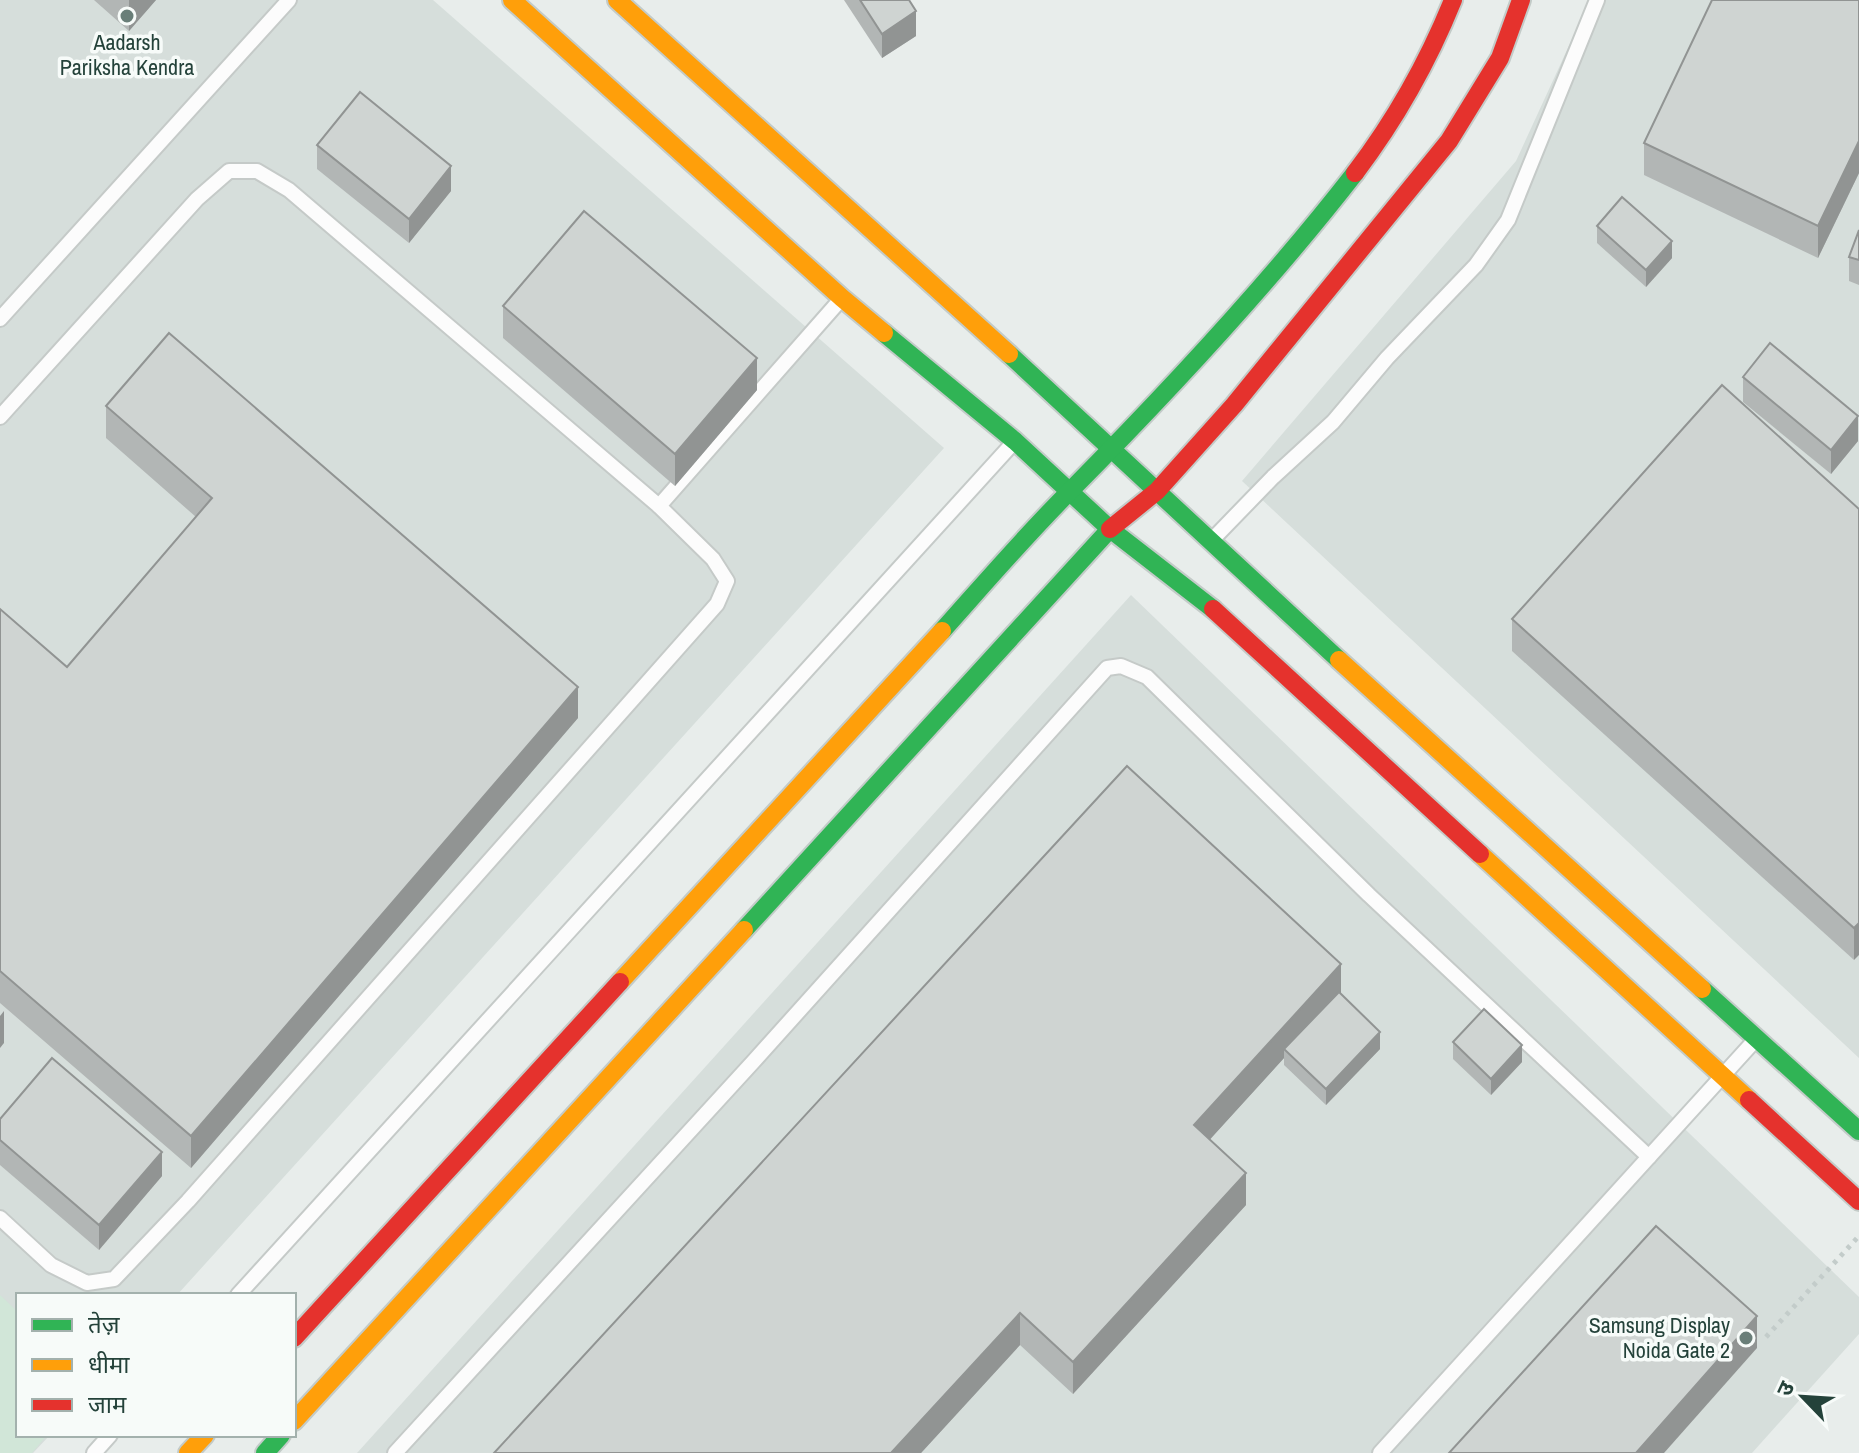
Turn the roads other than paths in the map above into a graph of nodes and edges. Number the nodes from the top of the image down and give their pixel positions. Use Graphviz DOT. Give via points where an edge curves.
graph roads {
  1 [pos="289,0"];
  2 [pos="512,0"];
  3 [pos="617,0"];
  4 [pos="1453,0"];
  5 [pos="1521,0"];
  6 [pos="1597,0"];
  7 [pos="842,298"];
  8 [pos="0,319"];
  9 [pos="0,417"];
  10 [pos="1015,441"];
  11 [pos="1115,450"];
  12 [pos="1157,491"];
  13 [pos="1069,492"];
  14 [pos="659,506"];
  15 [pos="1110,529"];
  16 [pos="1209,542"];
  17 [pos="1758,1038"];
  18 [pos="1723,1077"];
  19 [pos="1859,1131"];
  20 [pos="1649,1157"];
  21 [pos="1859,1201"];
  22 [pos="0,1218"];
  23 [pos="240,1293"];
  24 [pos="296,1336"];
  25 [pos="296,1419"];
  26 [pos="108,1437"];
  27 [pos="203,1437"];
  28 [pos="279,1437"];
  29 [pos="94,1453"];
  30 [pos="188,1453"];
  31 [pos="265,1453"];
  32 [pos="395,1453"];
  33 [pos="1380,1453"];
  1 -- 8 [label="lane"];
  2 -- 7 [label="street"];
  3 -- 11 [label="street"];
  4 -- 11 [label="street" via="1441,35 1392,122 1327,211"];
  5 -- 12 [label="street" via="1500,58 1449,141 1234,405"];
  6 -- 16 [label="lane" via="1508,220 1476,265 1333,422"];
  7 -- 10 [label="street"];
  7 -- 14 [label="lane"];
  9 -- 14 [label="lane" via="197,199 229,171 257,171 289,190"];
  10 -- 13 [label="street"];
  10 -- 23 [label="lane"];
  11 -- 12 [label="street"];
  11 -- 13 [label="street"];
  12 -- 15 [label="street"];
  12 -- 16 [label="street"];
  13 -- 15 [label="street"];
  13 -- 24 [label="street"];
  14 -- 22 [label="lane" via="713,559 727,581 717,604 188,1201 114,1279 87,1283 51,1265"];
  15 -- 18 [label="street" via="1205,602"];
  15 -- 25 [label="street"];
  16 -- 17 [label="street"];
  17 -- 18 [label="lane"];
  17 -- 19 [label="street"];
  18 -- 20 [label="lane"];
  18 -- 21 [label="street"];
  20 -- 32 [label="lane" via="1369,895 1147,677 1121,666 1107,668"];
  20 -- 33 [label="lane"];
  26 -- 29 [label="lane"];
  27 -- 30 [label="street"];
  28 -- 31 [label="street"];
}
